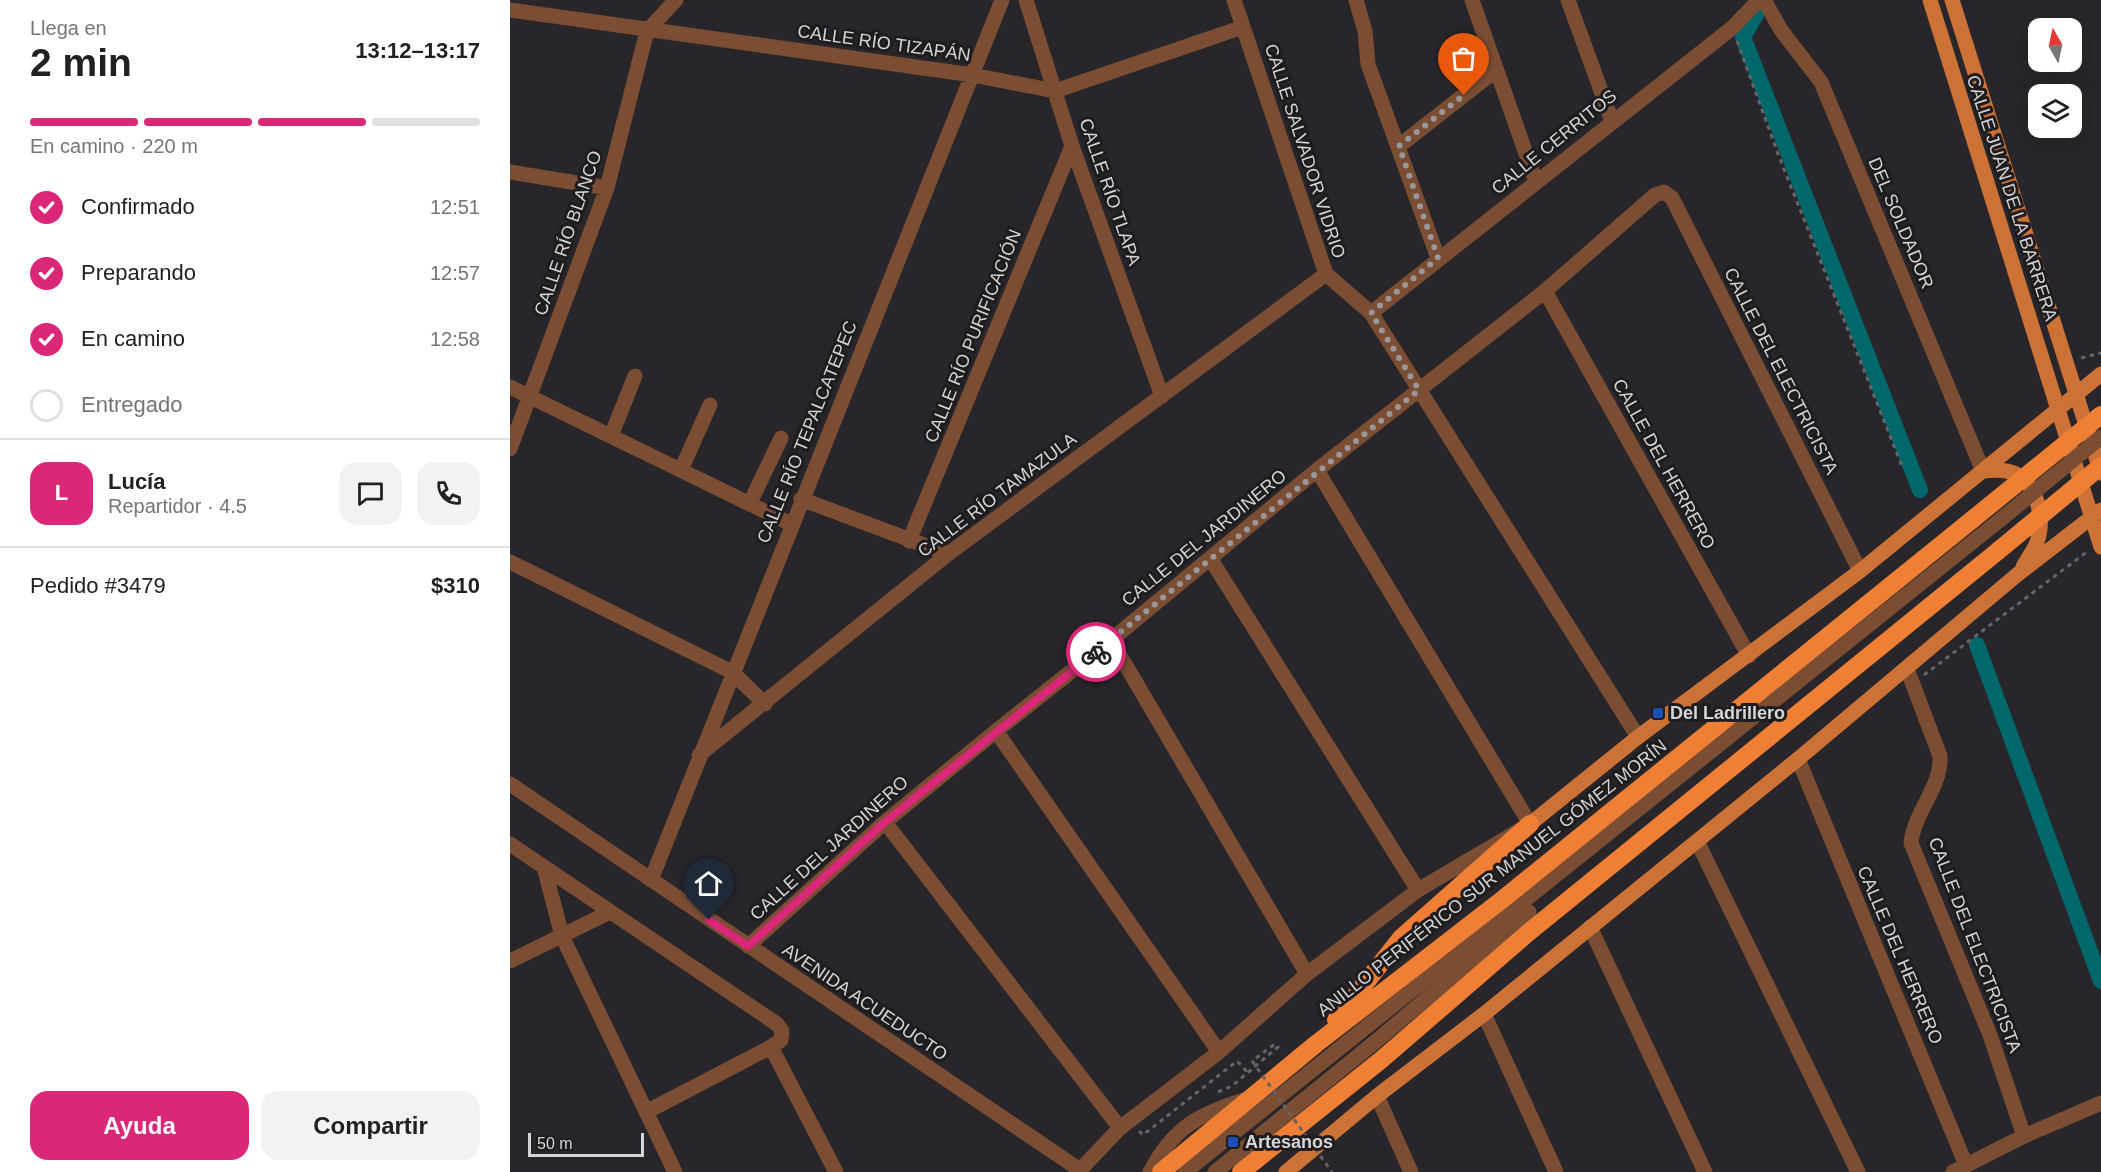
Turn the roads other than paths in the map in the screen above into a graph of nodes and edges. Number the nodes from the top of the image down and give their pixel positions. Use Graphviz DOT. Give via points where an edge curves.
graph roads {
  1 [pos="676,0"];
  2 [pos="1002,0"];
  3 [pos="1026,0"];
  4 [pos="1234,0"];
  5 [pos="1356,0"];
  6 [pos="1472,0"];
  7 [pos="1568,0"];
  8 [pos="1759,0"];
  9 [pos="1764,0"];
  10 [pos="1930,0"];
  11 [pos="1954,5"];
  12 [pos="510,10"];
  13 [pos="1934,16"];
  14 [pos="1243,27"];
  15 [pos="647,31"];
  16 [pos="1496,70"];
  17 [pos="973,75"];
  18 [pos="1055,91"];
  19 [pos="1612,121"];
  20 [pos="1072,146"];
  21 [pos="1399,146"];
  22 [pos="510,172"];
  23 [pos="1536,182"];
  24 [pos="607,188"];
  25 [pos="1664,192"];
  26 [pos="1438,258"];
  27 [pos="1326,274"];
  28 [pos="1545,291"];
  29 [pos="1371,313"];
  30 [pos="2101,374"];
  31 [pos="635,376"];
  32 [pos="510,387"];
  33 [pos="1419,390"];
  34 [pos="2075,395"];
  35 [pos="1162,396"];
  36 [pos="530,398"];
  37 [pos="710,405"];
  38 [pos="2058,408"];
  39 [pos="2101,415"];
  40 [pos="611,436"];
  41 [pos="2101,437"];
  42 [pos="781,438"];
  43 [pos="510,449"];
  44 [pos="2101,449"];
  45 [pos="2101,466"];
  46 [pos="681,470"];
  47 [pos="1317,470"];
  48 [pos="1983,471"];
  49 [pos="2101,473"];
  50 [pos="801,499"];
  51 [pos="750,503"];
  52 [pos="2097,514"];
  53 [pos="2003,523"];
  54 [pos="791,524"];
  55 [pos="909,541"];
  56 [pos="2100,545"];
  57 [pos="948,554"];
  58 [pos="1210,558"];
  59 [pos="510,562"];
  60 [pos="1860,571"];
  61 [pos="2018,574"];
  62 [pos="1111,640"];
  63 [pos="1749,656"];
  64 [pos="1907,669"];
  65 [pos="732,672"];
  66 [pos="765,704"];
  67 [pos="996,730"];
  68 [pos="1638,737"];
  69 [pos="699,755"];
  70 [pos="1798,759"];
  71 [pos="510,784"];
  72 [pos="885,822"];
  73 [pos="1530,824"];
  74 [pos="1697,841"];
  75 [pos="510,844"];
  76 [pos="544,867"];
  77 [pos="651,880"];
  78 [pos="1419,890"];
  79 [pos="609,912"];
  80 [pos="1590,927"];
  81 [pos="562,936"];
  82 [pos="748,946"];
  83 [pos="510,961"];
  84 [pos="1307,974"];
  85 [pos="1484,1014"];
  86 [pos="1316,1044"];
  87 [pos="771,1047"];
  88 [pos="1219,1052"];
  89 [pos="1256,1096"];
  90 [pos="1377,1096"];
  91 [pos="2101,1103"];
  92 [pos="646,1112"];
  93 [pos="1126,1125"];
  94 [pos="2024,1136"];
  95 [pos="1960,1169"];
  96 [pos="675,1172"];
  97 [pos="836,1172"];
  98 [pos="1150,1172"];
  99 [pos="1161,1172"];
  100 [pos="1185,1172"];
  101 [pos="1215,1172"];
  102 [pos="1241,1172"];
  103 [pos="1286,1172"];
  104 [pos="1411,1172"];
  105 [pos="1556,1172"];
  106 [pos="1706,1172"];
  107 [pos="1858,1172"];
  1 -- 15 [label="street, CALLE RÍO BLANCO"];
  2 -- 17 [label="street, CALLE RÍO TEPALCATEPEC"];
  3 -- 18 [label="street, CALLE RÍO TLAPA"];
  4 -- 14 [label="street, CALLE SALVADOR VIDRIO"];
  5 -- 21 [label="street" via="1365,31 1368,64"];
  6 -- 16 [label="street"];
  7 -- 19 [label="street"];
  8 -- 19 [label="street, CALLE CERRITOS" via="1732,28"];
  9 -- 48 [label="street, DEL SOLDADOR" via="1781,30 1821,82"];
  10 -- 13 [label="main road, CALLE JUAN DE LA BARRERA"];
  11 -- 13 [label="main road"];
  11 -- 34 [label="main road, CALLE JUAN DE LA BARRERA"];
  12 -- 15 [label="street, CALLE RÍO TIZAPÁN"];
  13 -- 38 [label="main road, CALLE JUAN DE LA BARRERA"];
  14 -- 18 [label="street, CALLE RÍO TIZAPÁN"];
  14 -- 27 [label="street, CALLE SALVADOR VIDRIO"];
  15 -- 17 [label="street, CALLE RÍO TIZAPÁN"];
  15 -- 24 [label="street, CALLE RÍO BLANCO"];
  16 -- 21 [label="street"];
  16 -- 23 [label="street"];
  17 -- 18 [label="street, CALLE RÍO TIZAPÁN"];
  17 -- 50 [label="street, CALLE RÍO TEPALCATEPEC"];
  18 -- 20 [label="street, CALLE RÍO TLAPA"];
  19 -- 23 [label="street, CALLE CERRITOS"];
  20 -- 35 [label="street, CALLE RÍO TLAPA"];
  20 -- 55 [label="street, CALLE RÍO PURIFICACIÓN"];
  21 -- 26 [label="street"];
  22 -- 24 [label="street"];
  23 -- 26 [label="street, CALLE CERRITOS"];
  24 -- 36 [label="street, CALLE RÍO BLANCO"];
  25 -- 28 [label="street, CALLE DEL JARDINERO" via="1655,195"];
  25 -- 60 [label="street, CALLE DEL ELECTRICISTA" via="1672,198"];
  26 -- 29 [label="street, CALLE CERRITOS"];
  27 -- 29 [label="street, CALLE SALVADOR VIDRIO"];
  27 -- 35 [label="street, CALLE RÍO TAMAZULA"];
  28 -- 33 [label="street, CALLE DEL JARDINERO"];
  28 -- 63 [label="street, CALLE DEL HERRERO"];
  29 -- 33 [label="street, CALLE SALVADOR VIDRIO"];
  30 -- 34 [label="main road"];
  31 -- 40 [label="street"];
  32 -- 36 [label="street"];
  33 -- 47 [label="street, CALLE DEL JARDINERO"];
  33 -- 68 [label="street, CALLE SALVADOR VIDRIO"];
  34 -- 38 [label="main road"];
  34 -- 49 [label="main road, CALLE JUAN DE LA BARRERA"];
  35 -- 57 [label="street, CALLE RÍO TAMAZULA"];
  36 -- 40 [label="street"];
  36 -- 43 [label="street, CALLE RÍO BLANCO"];
  37 -- 46 [label="street"];
  38 -- 48 [label="main road"];
  38 -- 52 [label="main road, CALLE JUAN DE LA BARRERA"];
  39 -- 86 [label="highway, ANILLO PERIFÉRICO SUR MANUEL GÓMEZ MORÍN, bridge" via="1503,899"];
  40 -- 46 [label="street"];
  41 -- 53 [label="street, bridge"];
  42 -- 51 [label="street"];
  44 -- 53 [label="street"];
  45 -- 102 [label="highway, bridge"];
  46 -- 51 [label="street"];
  47 -- 58 [label="street, CALLE DEL JARDINERO"];
  47 -- 73 [label="street"];
  48 -- 60 [label="main road"];
  48 -- 61 [label="main road" via="2016,474 2039,505 2037,542"];
  50 -- 54 [label="street, CALLE RÍO TEPALCATEPEC"];
  50 -- 55 [label="street"];
  51 -- 54 [label="street"];
  52 -- 56 [label="main road, CALLE JUAN DE LA BARRERA"];
  52 -- 61 [label="main road"];
  53 -- 100 [label="street"];
  53 -- 101 [label="street"];
  54 -- 65 [label="street, CALLE RÍO TEPALCATEPEC"];
  55 -- 57 [label="street"];
  57 -- 66 [label="street, CALLE RÍO TAMAZULA"];
  58 -- 62 [label="street, CALLE DEL JARDINERO"];
  58 -- 78 [label="street"];
  59 -- 65 [label="street"];
  60 -- 63 [label="main road"];
  61 -- 64 [label="main road"];
  62 -- 67 [label="street, CALLE DEL JARDINERO"];
  62 -- 84 [label="street"];
  63 -- 68 [label="main road"];
  64 -- 70 [label="main road"];
  64 -- 94 [label="street, CALLE DEL ELECTRICISTA" via="1940,756 1941,769 1912,830 1911,843 1990,1035"];
  65 -- 66 [label="street"];
  65 -- 69 [label="street, CALLE RÍO TEPALCATEPEC"];
  66 -- 69 [label="street, CALLE RÍO TAMAZULA"];
  67 -- 72 [label="street, CALLE DEL JARDINERO"];
  67 -- 88 [label="street"];
  68 -- 73 [label="main road"];
  69 -- 77 [label="street, CALLE RÍO TEPALCATEPEC"];
  70 -- 74 [label="main road"];
  70 -- 95 [label="street, CALLE DEL HERRERO"];
  71 -- 77 [label="street, AVENIDA ACUEDUCTO"];
  72 -- 82 [label="street, CALLE DEL JARDINERO"];
  72 -- 93 [label="street"];
  73 -- 78 [label="street"];
  73 -- 86 [label="highway" via="1401,938"];
  74 -- 80 [label="main road"];
  74 -- 107 [label="street"];
  75 -- 76 [label="street"];
  76 -- 79 [label="street"];
  76 -- 81 [label="street"];
  77 -- 82 [label="street, AVENIDA ACUEDUCTO"];
  78 -- 84 [label="street"];
  79 -- 81 [label="street"];
  79 -- 87 [label="street" via="777,1024 782,1031 781,1040"];
  80 -- 85 [label="main road"];
  80 -- 106 [label="street"];
  81 -- 83 [label="street"];
  81 -- 92 [label="street"];
  82 -- 93 [label="street, AVENIDA ACUEDUCTO" via="1080,1170"];
  84 -- 88 [label="street"];
  85 -- 90 [label="main road"];
  85 -- 105 [label="street"];
  86 -- 89 [label="highway, ANILLO PERIFÉRICO SUR MANUEL GÓMEZ MORÍN"];
  87 -- 92 [label="street"];
  87 -- 97 [label="street"];
  88 -- 93 [label="street"];
  89 -- 98 [label="street" via="1204,1113 1163,1147"];
  89 -- 99 [label="highway, ANILLO PERIFÉRICO SUR MANUEL GÓMEZ MORÍN"];
  90 -- 103 [label="main road"];
  90 -- 104 [label="street"];
  91 -- 94 [label="street"];
  92 -- 96 [label="street"];
  94 -- 95 [label="street"];
}
